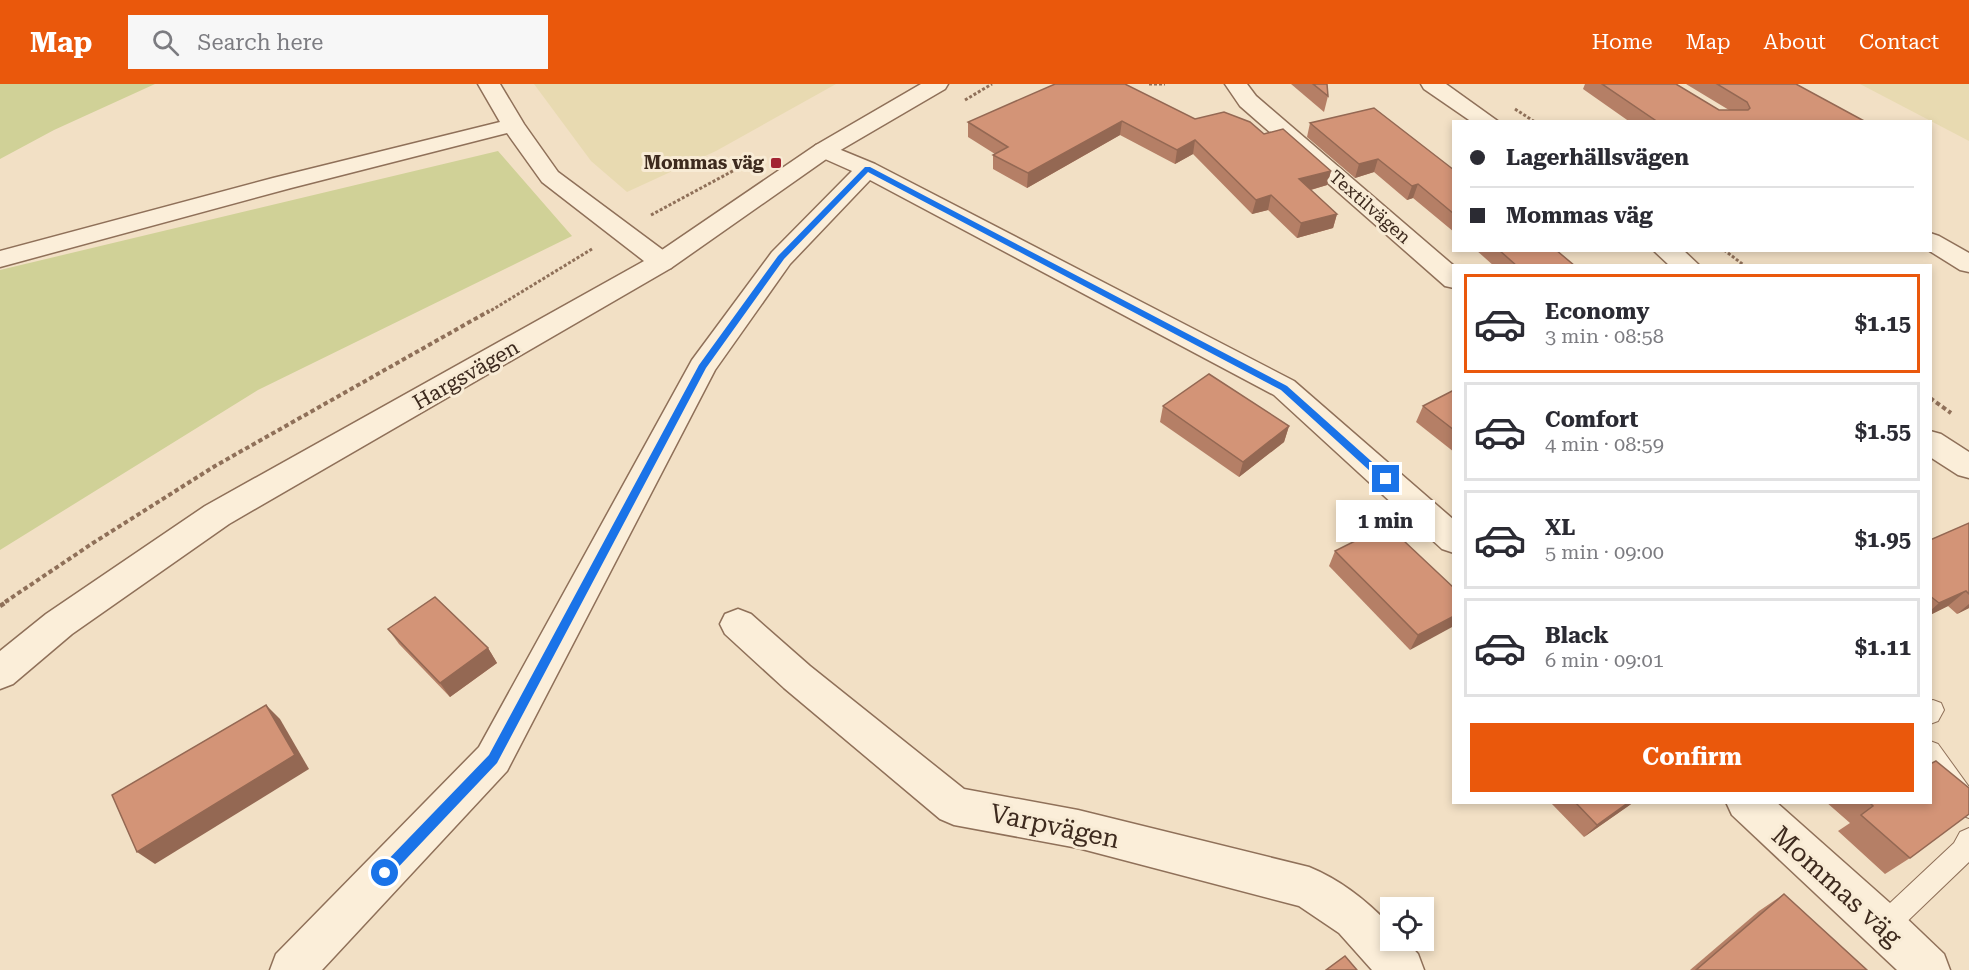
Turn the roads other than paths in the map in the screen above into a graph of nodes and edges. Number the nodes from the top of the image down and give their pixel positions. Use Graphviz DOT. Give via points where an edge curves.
graph roads {
  1 [pos="489,84"];
  2 [pos="937,84"];
  3 [pos="1236,84"];
  4 [pos="1432,84"];
  5 [pos="1485,120"];
  6 [pos="513,125"];
  7 [pos="824,150"];
  8 [pos="867,169"];
  9 [pos="1932,242"];
  10 [pos="1669,252"];
  11 [pos="0,259"];
  12 [pos="662,262"];
  13 [pos="1684,264"];
  14 [pos="1969,264"];
  15 [pos="1452,278"];
  16 [pos="1452,538"];
  17 [pos="738,624"];
  18 [pos="0,674"];
  19 [pos="1932,754"];
  20 [pos="1748,804"];
  21 [pos="1969,807"];
  22 [pos="1969,840"];
  23 [pos="1884,926"];
  24 [pos="292,970"];
  25 [pos="1402,970"];
  26 [pos="1928,970"];
  1 -- 6 [label="street"];
  2 -- 7 [label="street, Hargsvägen"];
  3 -- 15 [label="street, Textilvägen" via="1248,101"];
  4 -- 5 [label="street"];
  6 -- 11 [label="street"];
  6 -- 12 [label="street" via="550,177"];
  7 -- 8 [label="street"];
  7 -- 12 [label="street, Hargsvägen"];
  8 -- 16 [label="street" via="1284,388"];
  8 -- 24 [label="street" via="781,258 702,367 493,759"];
  9 -- 14 [label="street"];
  10 -- 13 [label="street"];
  12 -- 18 [label="street, Hargsvägen" via="217,515 59,624"];
  17 -- 25 [label="street, Varpvägen" via="954,806 1078,828 1309,888 1354,918"];
  19 -- 21 [label="lane"];
  20 -- 23 [label="street, Mommas väg"];
  22 -- 23 [label="lane" via="1963,851"];
  23 -- 26 [label="street, Mommas väg"];
}
